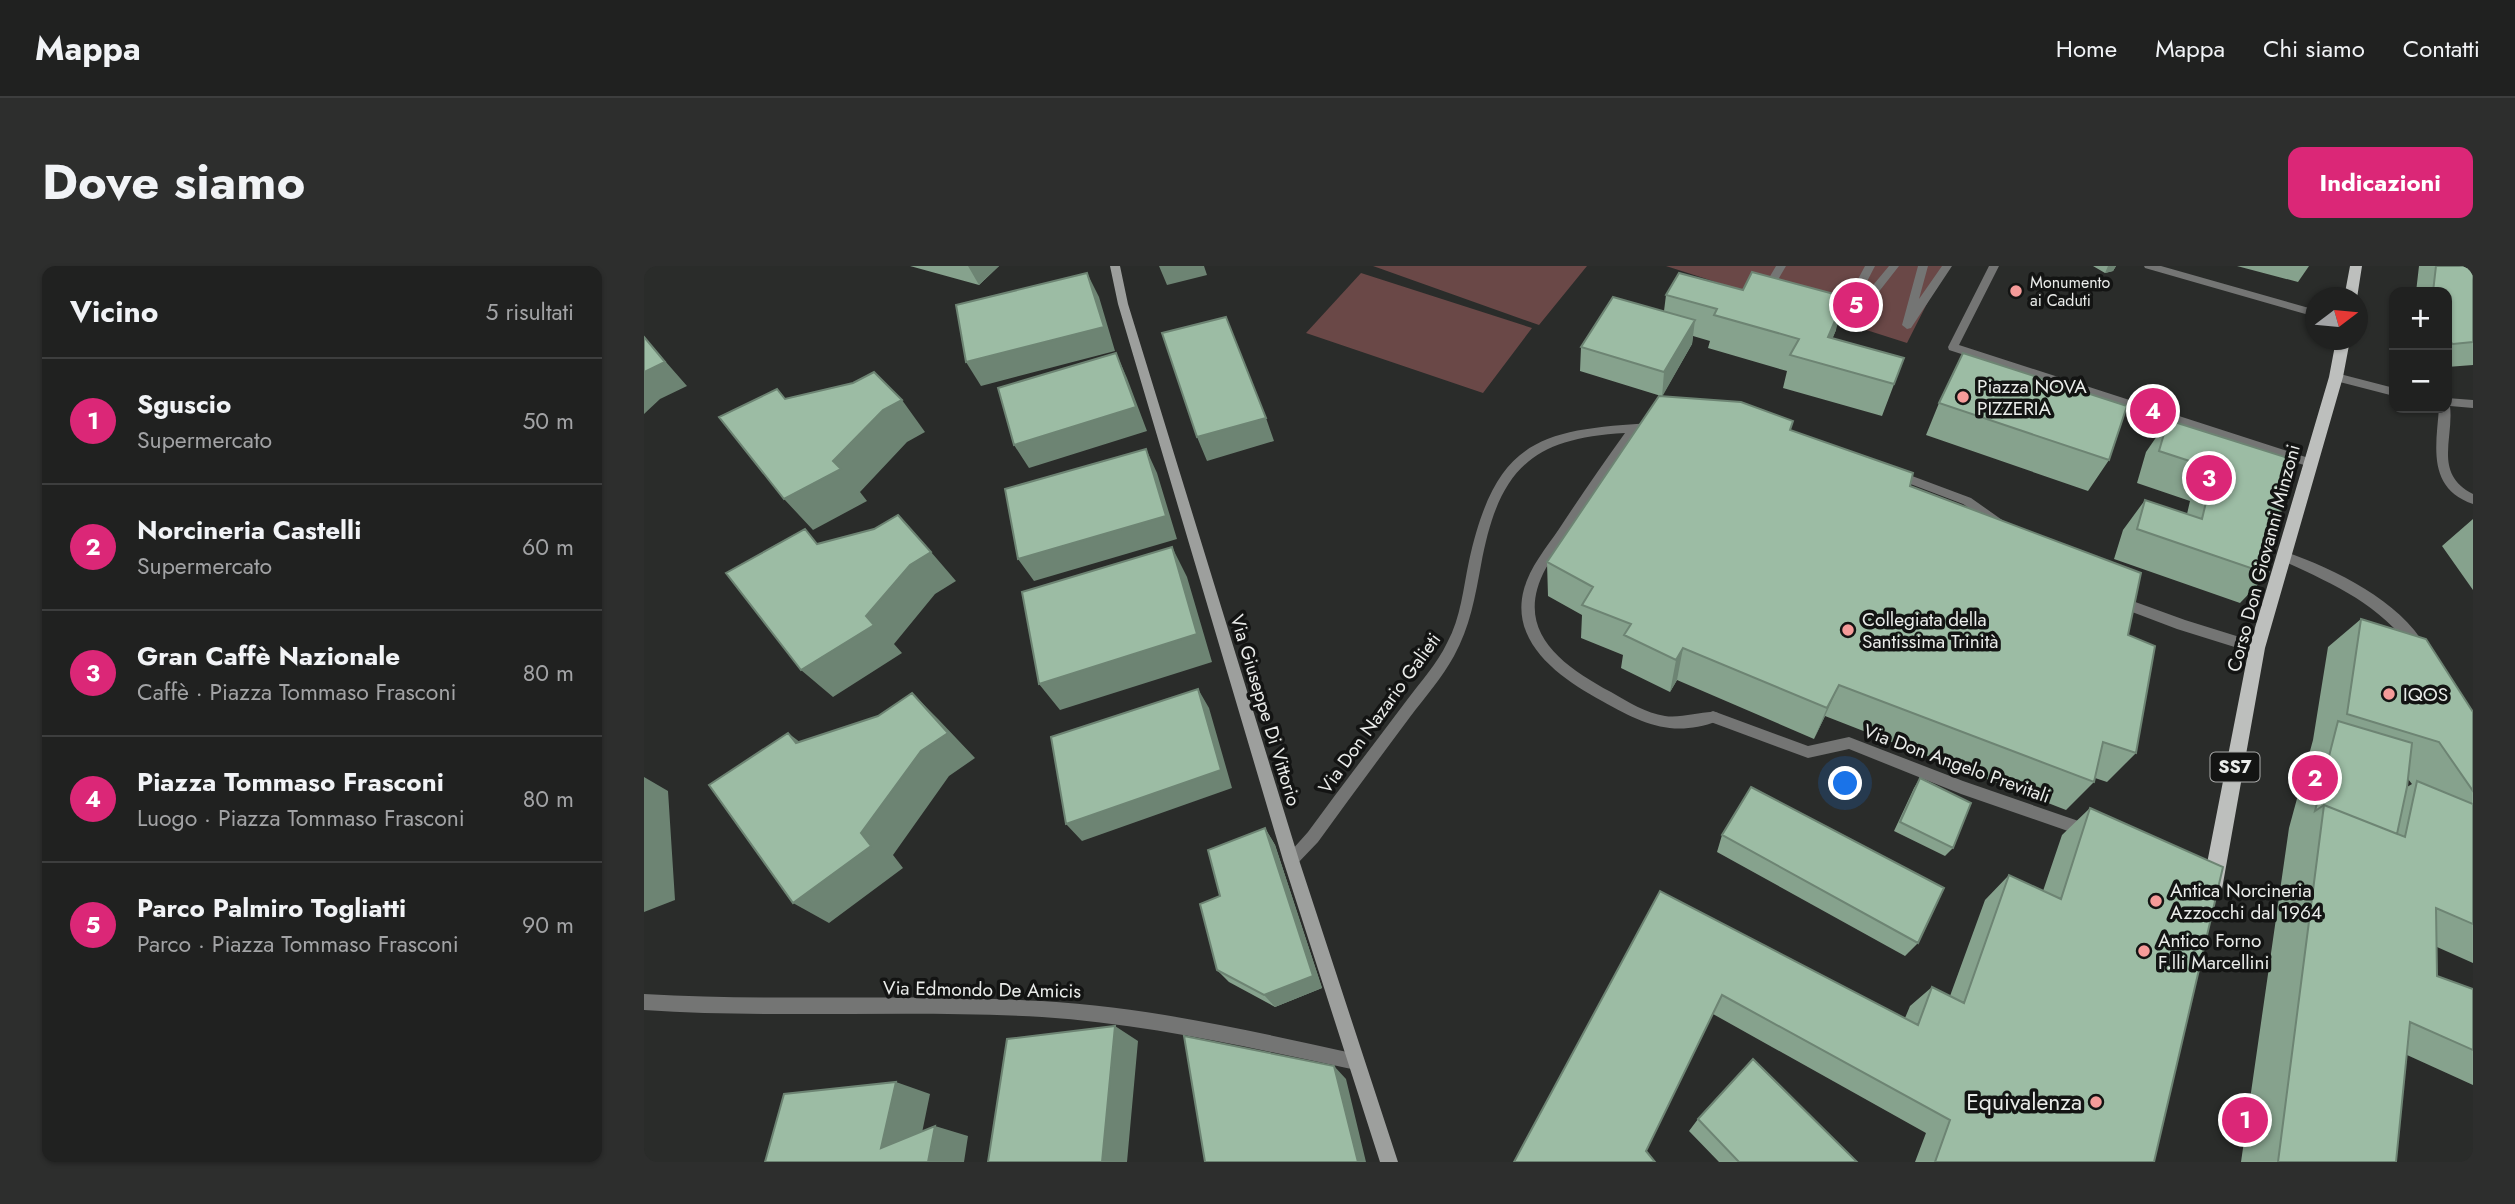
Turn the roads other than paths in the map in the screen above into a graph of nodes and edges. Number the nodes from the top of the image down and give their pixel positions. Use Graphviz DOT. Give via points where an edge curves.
graph roads {
  1 [pos="1115,266"];
  2 [pos="1781,266"];
  3 [pos="1870,266"];
  4 [pos="1894,266"];
  5 [pos="1923,266"];
  6 [pos="1947,266"];
  7 [pos="1994,266"];
  8 [pos="2149,266"];
  9 [pos="2356,266"];
  10 [pos="1771,283"];
  11 [pos="2352,287"];
  12 [pos="2305,311"];
  13 [pos="2341,350"];
  14 [pos="2336,377"];
  15 [pos="2389,392"];
  16 [pos="2452,402"];
  17 [pos="2473,404"];
  18 [pos="2445,413"];
  19 [pos="1668,427"];
  20 [pos="1634,428"];
  21 [pos="2311,463"];
  22 [pos="1880,468"];
  23 [pos="2473,499"];
  24 [pos="2023,541"];
  25 [pos="2283,556"];
  26 [pos="2107,596"];
  27 [pos="2257,648"];
  28 [pos="2425,656"];
  29 [pos="2098,834"];
  30 [pos="1291,860"];
  31 [pos="2207,912"];
  32 [pos="644,1002"];
  33 [pos="1356,1062"];
  34 [pos="1390,1162"];
  1 -- 30 [label="street, Via Giuseppe Di Vittorio"];
  2 -- 10 [label="street"];
  3 -- 4 [label="street" via="1854,296 1866,301"];
  5 -- 6 [label="street" via="1908,325"];
  7 -- 21 [label="street" via="1953,347"];
  8 -- 12 [label="street"];
  9 -- 11 [label="main road"];
  13 -- 14 [label="main road, SS7"];
  14 -- 15 [label="street"];
  14 -- 21 [label="main road, Corso Don Giovanni Minzoni / SS7"];
  16 -- 17 [label="street"];
  18 -- 23 [label="street" via="2445,477 2453,488"];
  19 -- 20 [label="street, Via Don Nazario Galieti"];
  20 -- 29 [label="street, Via Don Angelo Previtali" via="1541,566 1529,593 1534,629 1550,659 1566,673 1646,718 1681,725 1713,717 1808,752 1849,743"];
  20 -- 30 [label="street, Via Don Nazario Galieti" via="1551,440 1513,464 1480,536 1471,592 1452,648 1313,837"];
  21 -- 25 [label="main road, Corso Don Giovanni Minzoni / SS7"];
  22 -- 24 [label="street" via="1967,501"];
  25 -- 27 [label="main road, Corso Don Giovanni Minzoni / SS7"];
  25 -- 28 [label="street" via="2374,599"];
  26 -- 27 [label="street"];
  27 -- 31 [label="main road, Corso Don Giovanni Minzoni / SS7" via="2208,875"];
  30 -- 33 [label="street, Via Giuseppe Di Vittorio"];
  32 -- 33 [label="street, Via Edmondo De Amicis" via="1045,1009 1175,1024"];
  33 -- 34 [label="street, Via Giuseppe Di Vittorio"];
}
